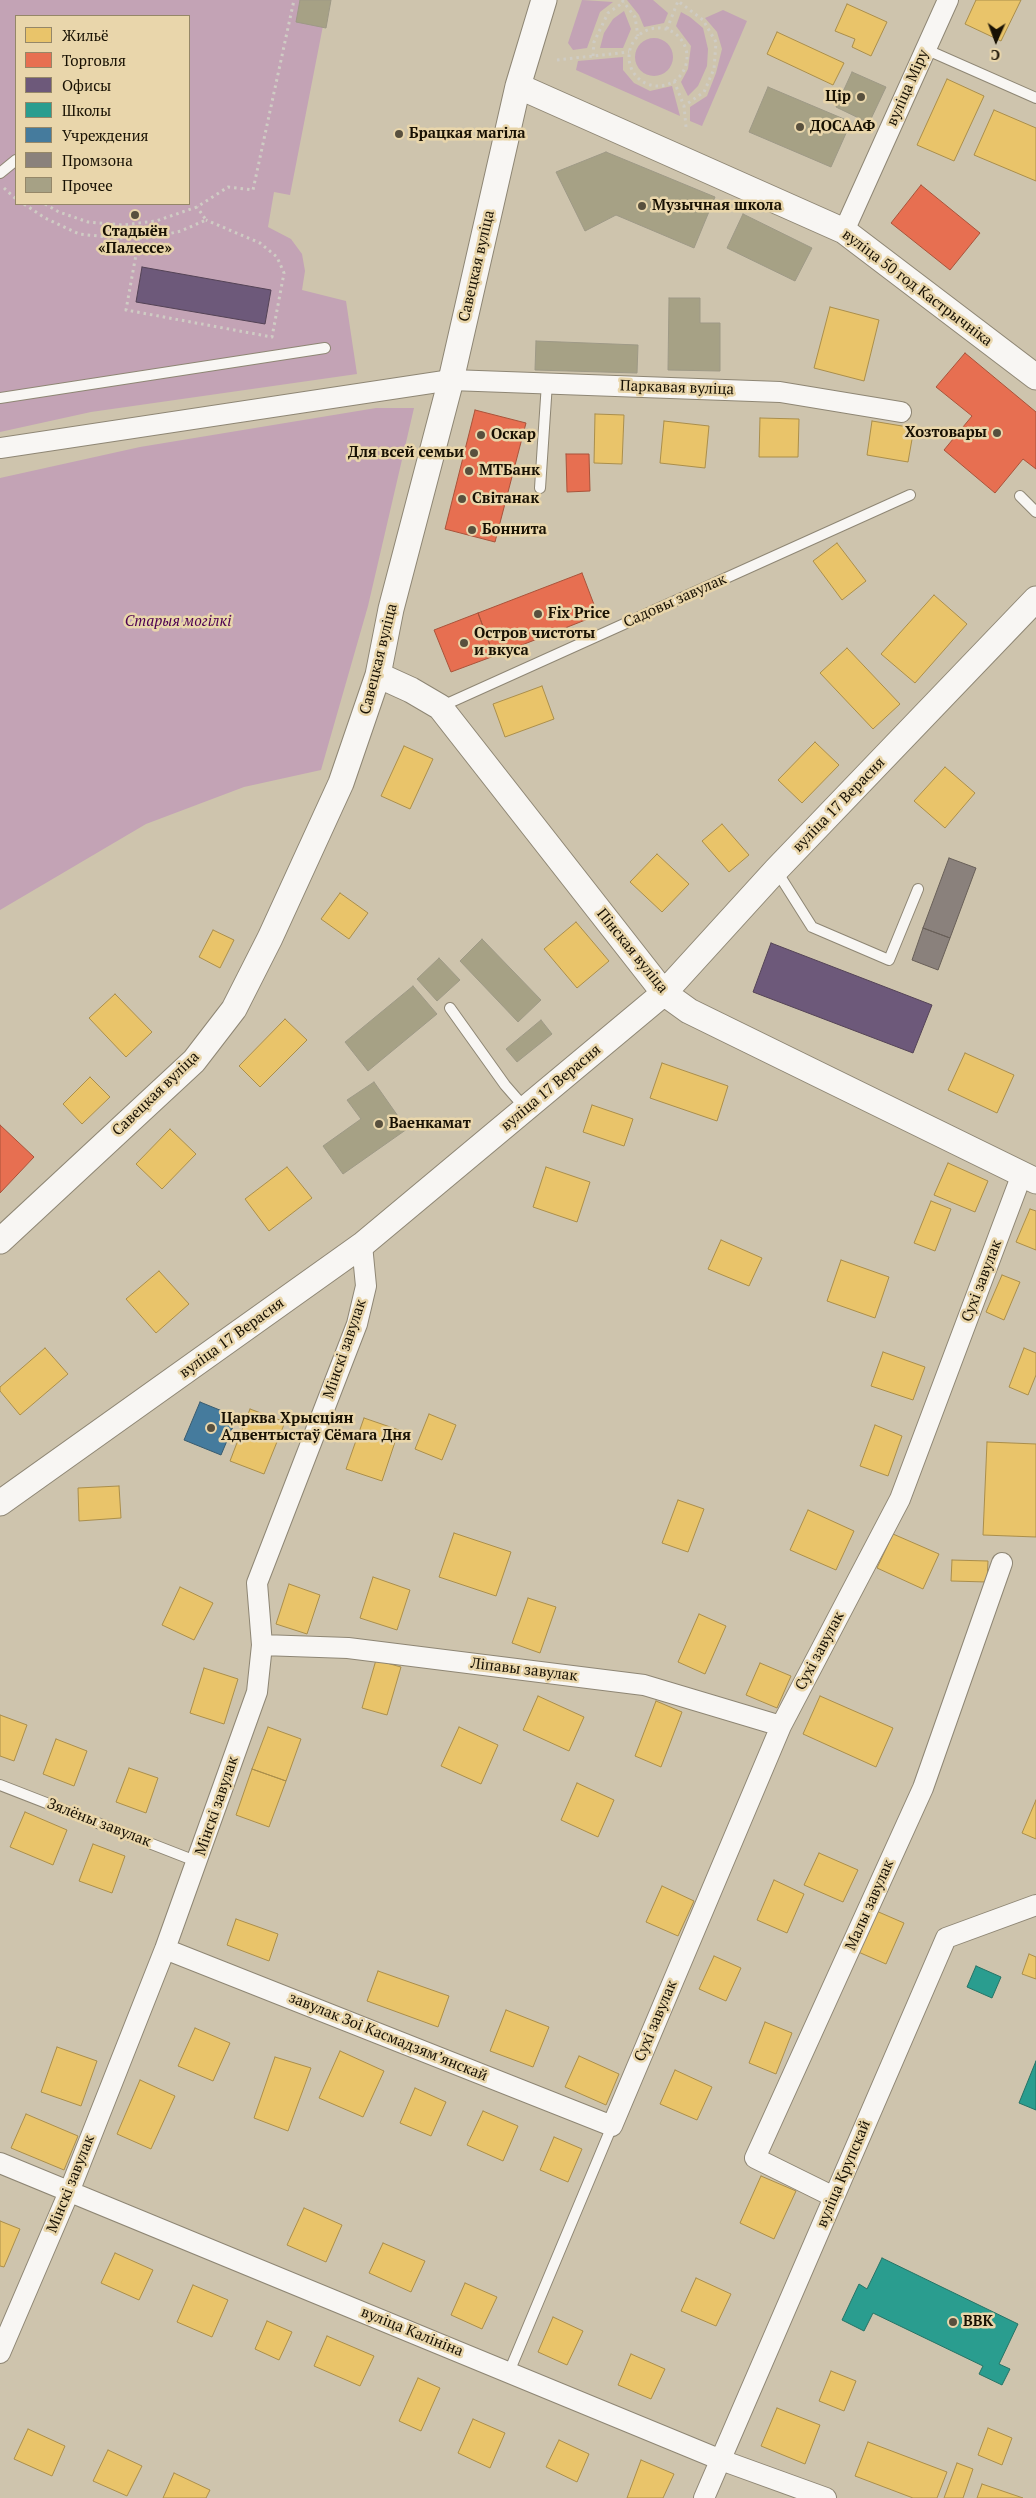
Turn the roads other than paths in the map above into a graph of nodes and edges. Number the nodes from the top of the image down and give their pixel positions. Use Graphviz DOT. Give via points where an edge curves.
graph roads {
  1 [pos="544,0"];
  2 [pos="948,0"];
  3 [pos="925,49"];
  4 [pos="518,86"];
  5 [pos="1036,98"];
  6 [pos="15,161"];
  7 [pos="0,173"];
  8 [pos="844,231"];
  9 [pos="325,348"];
  10 [pos="1036,377"];
  11 [pos="451,380"];
  12 [pos="547,383"];
  13 [pos="0,398"];
  14 [pos="901,412"];
  15 [pos="0,448"];
  16 [pos="540,488"];
  17 [pos="910,495"];
  18 [pos="1020,496"];
  19 [pos="1036,512"];
  20 [pos="1036,599"];
  21 [pos="378,675"];
  22 [pos="440,707"];
  23 [pos="776,870"];
  24 [pos="918,889"];
  25 [pos="664,993"];
  26 [pos="450,1008"];
  27 [pos="526,1109"];
  28 [pos="1029,1178"];
  29 [pos="0,1240"];
  30 [pos="362,1245"];
  31 [pos="0,1503"];
  32 [pos="1002,1564"];
  33 [pos="262,1645"];
  34 [pos="781,1726"];
  35 [pos="0,1785"];
  36 [pos="198,1862"];
  37 [pos="1036,1905"];
  38 [pos="165,1949"];
  39 [pos="612,2126"];
  40 [pos="0,2163"];
  41 [pos="69,2192"];
  42 [pos="834,2196"];
  43 [pos="0,2353"];
  44 [pos="509,2372"];
  45 [pos="721,2460"];
  46 [pos="704,2498"];
  47 [pos="826,2498"];
  1 -- 4 [label="street, Савецкая вуліца"];
  2 -- 3 [label="street, вуліца Міру"];
  3 -- 5 [label="lane"];
  3 -- 8 [label="street, вуліца Міру"];
  4 -- 8 [label="street, вуліца 50 год Кастрычніка"];
  4 -- 11 [label="street, Савецкая вуліца"];
  6 -- 7 [label="lane"];
  8 -- 10 [label="street, вуліца 50 год Кастрычніка"];
  9 -- 13 [label="lane"];
  11 -- 12 [label="street, Паркавая вуліца"];
  11 -- 15 [label="street, Паркавая вуліца"];
  11 -- 21 [label="street, Савецкая вуліца" via="391,609"];
  12 -- 14 [label="street, Паркавая вуліца" via="780,392"];
  12 -- 16 [label="lane"];
  17 -- 22 [label="lane, Садовы завулак"];
  18 -- 19 [label="lane"];
  20 -- 23 [label="street, вуліца 17 Верасня"];
  21 -- 22 [label="street, Пінская вуліца"];
  21 -- 29 [label="street, Савецкая вуліца" via="341,783 234,1009 194,1061"];
  22 -- 25 [label="street, Пінская вуліца"];
  23 -- 24 [label="lane" via="812,927 889,960"];
  23 -- 25 [label="street, вуліца 17 Верасня"];
  25 -- 27 [label="street, вуліца 17 Верасня"];
  25 -- 28 [label="street, Пінская вуліца" via="689,1011"];
  26 -- 27 [label="lane"];
  27 -- 30 [label="street, вуліца 17 Верасня"];
  28 -- 34 [label="street, Сухі завулак" via="900,1499"];
  30 -- 31 [label="street, вуліца 17 Верасня"];
  30 -- 33 [label="street, Мінскі завулак" via="366,1286 356,1324 258,1583"];
  32 -- 42 [label="street, Малы завулак" via="923,1788 754,2158"];
  33 -- 34 [label="street, Ліпавы завулак" via="348,1648 644,1684"];
  33 -- 36 [label="street, Мінскі завулак" via="257,1692"];
  34 -- 39 [label="street, Сухі завулак"];
  35 -- 36 [label="lane, Зялёны завулак"];
  36 -- 38 [label="street, Мінскі завулак"];
  37 -- 42 [label="street, вуліца Крупскай" via="946,1938"];
  38 -- 39 [label="street, завулак Зоі Касмадзямʼянскай"];
  38 -- 41 [label="street, Мінскі завулак"];
  39 -- 44 [label="lane"];
  40 -- 41 [label="street, вуліца Калініна"];
  41 -- 43 [label="street, Мінскі завулак"];
  41 -- 44 [label="street, вуліца Калініна"];
  42 -- 45 [label="street, вуліца Крупскай"];
  44 -- 45 [label="street, вуліца Калініна"];
  45 -- 46 [label="street, вуліца Крупскай"];
  45 -- 47 [label="street, вуліца Калініна"];
}
